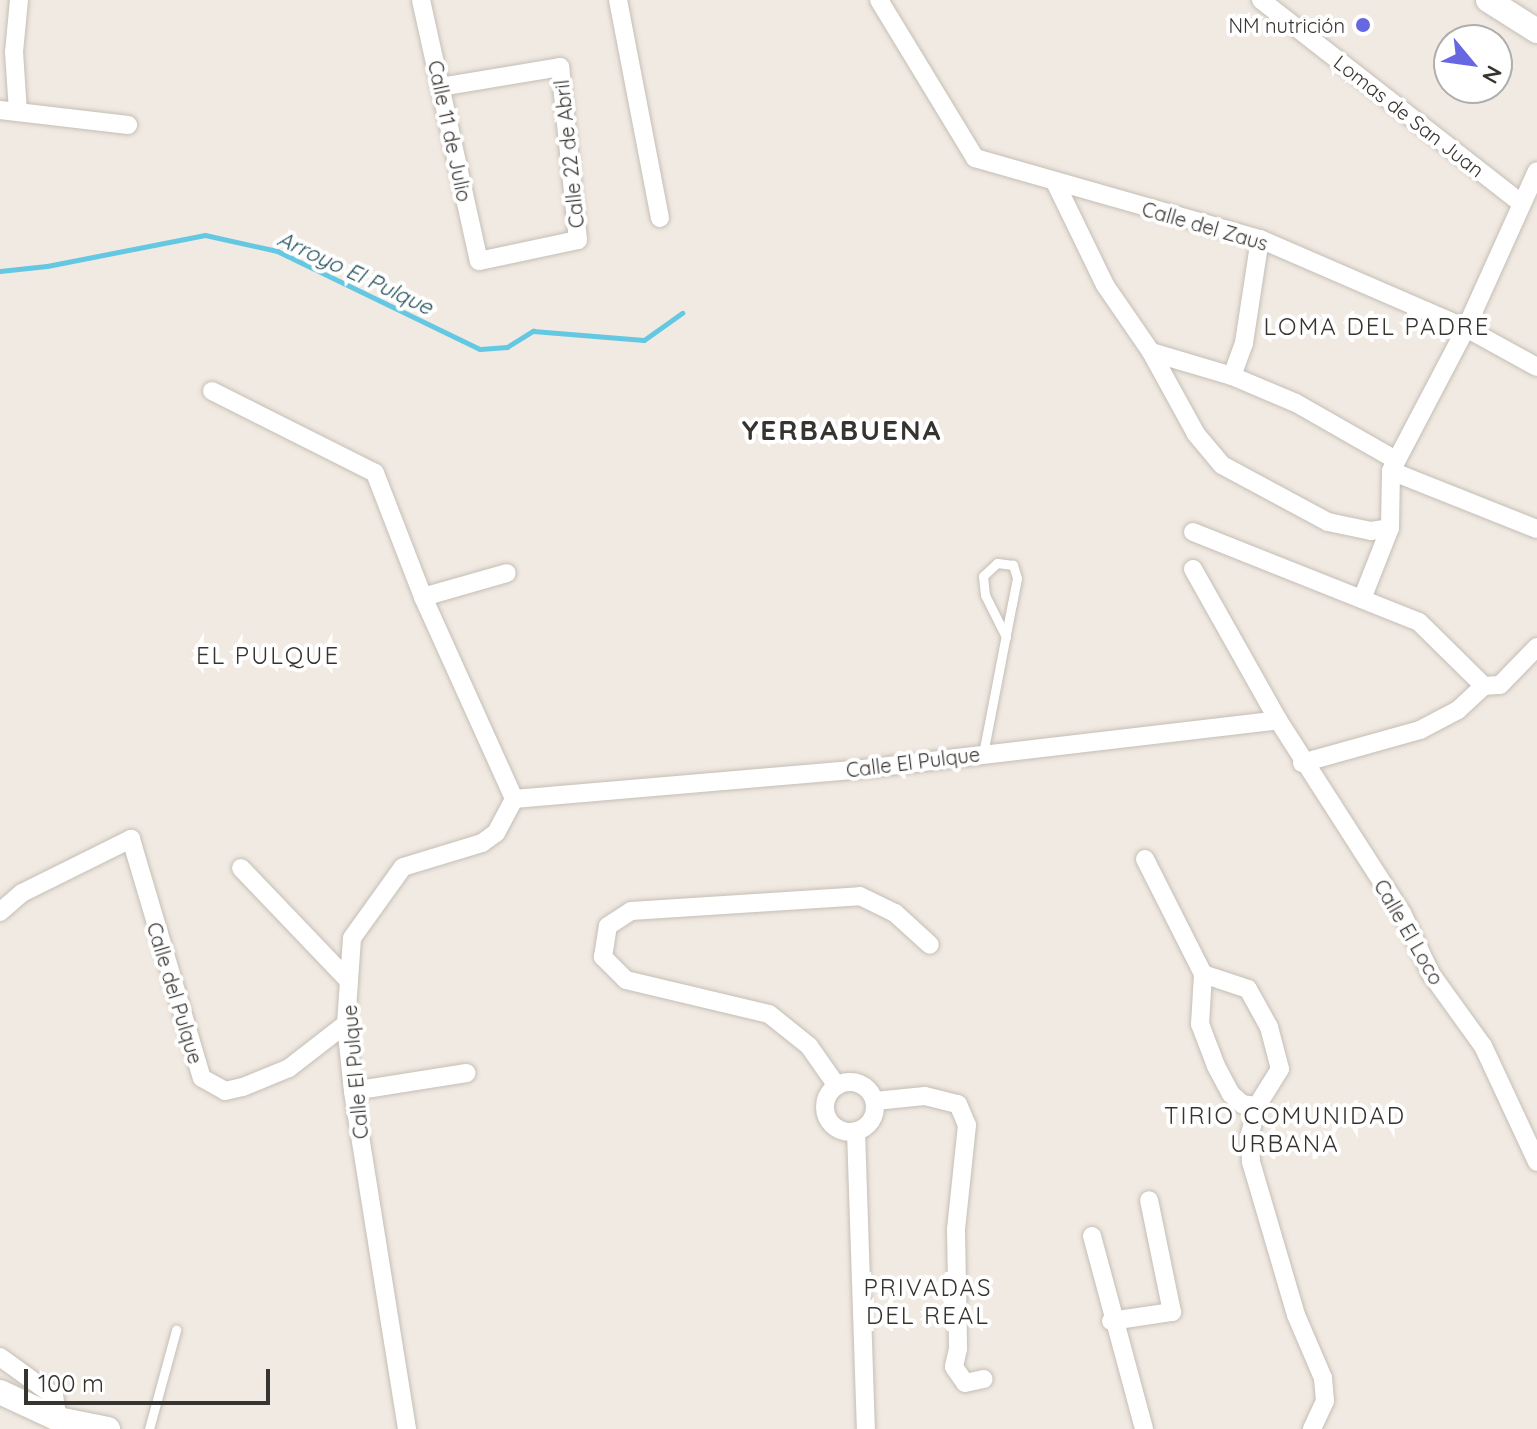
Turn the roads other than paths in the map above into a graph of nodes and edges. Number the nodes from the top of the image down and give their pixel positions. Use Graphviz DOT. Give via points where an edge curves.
graph roads {
  1 [pos="19,0"];
  2 [pos="421,0"];
  3 [pos="618,0"];
  4 [pos="879,0"];
  5 [pos="1261,0"];
  6 [pos="1488,0"];
  7 [pos="1537,31"];
  8 [pos="441,87"];
  9 [pos="9,111"];
  10 [pos="128,125"];
  11 [pos="1537,171"];
  12 [pos="1056,184"];
  13 [pos="1520,202"];
  14 [pos="660,218"];
  15 [pos="1260,239"];
  16 [pos="479,261"];
  17 [pos="1466,328"];
  18 [pos="1151,352"];
  19 [pos="1537,367"];
  20 [pos="1232,376"];
  21 [pos="212,391"];
  22 [pos="1394,466"];
  23 [pos="1390,528"];
  24 [pos="1537,529"];
  25 [pos="1193,532"];
  26 [pos="1193,569"];
  27 [pos="507,573"];
  28 [pos="423,597"];
  29 [pos="1362,599"];
  30 [pos="1006,637"];
  31 [pos="1537,647"];
  32 [pos="1484,686"];
  33 [pos="1278,720"];
  34 [pos="983,754"];
  35 [pos="1299,756"];
  36 [pos="514,799"];
  37 [pos="1145,859"];
  38 [pos="241,868"];
  39 [pos="0,912"];
  40 [pos="930,945"];
  41 [pos="1203,974"];
  42 [pos="349,981"];
  43 [pos="346,1024"];
  44 [pos="467,1073"];
  45 [pos="837,1086"];
  46 [pos="353,1091"];
  47 [pos="875,1101"];
  48 [pos="1257,1106"];
  49 [pos="856,1131"];
  50 [pos="1537,1162"];
  51 [pos="1149,1200"];
  52 [pos="1092,1236"];
  53 [pos="1111,1321"];
  54 [pos="176,1330"];
  55 [pos="0,1357"];
  56 [pos="984,1379"];
  57 [pos="0,1392"];
  58 [pos="58,1419"];
  59 [pos="865,1426"];
  60 [pos="108,1429"];
  61 [pos="149,1429"];
  62 [pos="407,1429"];
  63 [pos="1144,1429"];
  64 [pos="1312,1429"];
  1 -- 9 [label="street"];
  2 -- 8 [label="street, Calle 11 de Julio"];
  3 -- 14 [label="street"];
  4 -- 12 [label="street, Calle del Zaus" via="975,158"];
  5 -- 13 [label="street, Lomas de San Juan"];
  6 -- 7 [label="main road"];
  8 -- 16 [label="street, Calle 11 de Julio"];
  8 -- 16 [label="street, Calle 22 de Abril" via="560,67 578,240"];
  9 -- 10 [label="street"];
  11 -- 13 [label="street"];
  12 -- 15 [label="street, Calle del Zaus"];
  12 -- 18 [label="street" via="1105,285"];
  13 -- 17 [label="street"];
  15 -- 17 [label="street, Calle del Zaus"];
  15 -- 20 [label="street" via="1244,343"];
  17 -- 19 [label="street, Calle del Zaus"];
  17 -- 22 [label="street"];
  18 -- 20 [label="street"];
  18 -- 23 [label="street" via="1189,423 1222,465 1328,522 1371,531"];
  20 -- 22 [label="street" via="1296,403"];
  21 -- 28 [label="street" via="375,473"];
  22 -- 23 [label="street"];
  22 -- 24 [label="street"];
  23 -- 29 [label="street"];
  25 -- 29 [label="street"];
  26 -- 33 [label="street"];
  27 -- 28 [label="street"];
  28 -- 36 [label="street"];
  29 -- 32 [label="street" via="1419,622"];
  30 -- 30 [label="lane" via="1017,578 1013,565 997,563 983,576 985,595"];
  30 -- 34 [label="lane"];
  31 -- 32 [label="street" via="1500,685"];
  32 -- 35 [label="street" via="1458,710 1420,730"];
  33 -- 34 [label="street, Calle El Pulque"];
  33 -- 35 [label="street"];
  34 -- 36 [label="street, Calle El Pulque"];
  35 -- 50 [label="street, Calle El Loco" via="1402,913 1431,974 1483,1046"];
  36 -- 42 [label="street, Calle El Pulque" via="496,833 482,843 403,867 352,938"];
  37 -- 41 [label="street"];
  38 -- 42 [label="street"];
  39 -- 43 [label="street, Calle del Pulque" via="22,893 131,839 202,1078 225,1091 243,1087 289,1068"];
  40 -- 45 [label="street" via="895,913 860,896 631,911 608,926 603,957 626,980 769,1014 809,1046"];
  41 -- 48 [label="street" via="1200,1024 1216,1066 1231,1094 1242,1104"];
  41 -- 48 [label="street" via="1248,989 1269,1027 1280,1069"];
  42 -- 43 [label="street, Calle El Pulque"];
  43 -- 46 [label="street, Calle El Pulque"];
  44 -- 46 [label="street"];
  45 -- 47 [label="street" via="860,1084"];
  45 -- 49 [label="street" via="825,1110 842,1131"];
  46 -- 62 [label="street, Calle El Pulque"];
  47 -- 49 [label="street" via="868,1125"];
  47 -- 56 [label="street" via="925,1096 958,1104 967,1125 956,1229 954,1367 965,1383"];
  48 -- 64 [label="street" via="1251,1162 1296,1315 1323,1378 1325,1401"];
  49 -- 59 [label="street"];
  51 -- 53 [label="street" via="1172,1312"];
  52 -- 53 [label="street"];
  53 -- 63 [label="street"];
  54 -- 61 [label="lane"];
  55 -- 58 [label="street" via="54,1396"];
  57 -- 58 [label="main road"];
  58 -- 60 [label="main road"];
}
